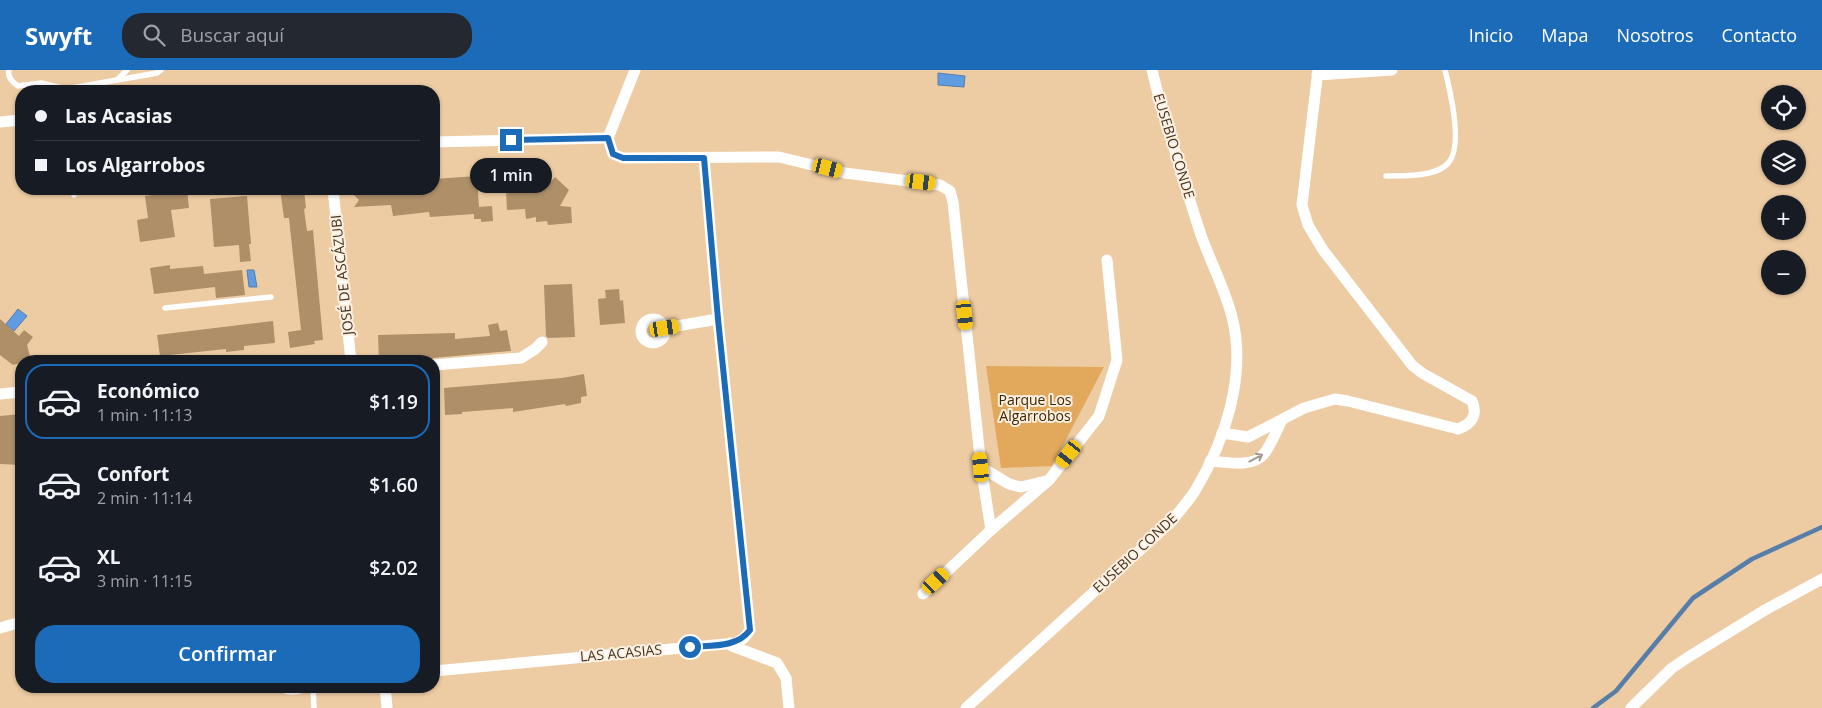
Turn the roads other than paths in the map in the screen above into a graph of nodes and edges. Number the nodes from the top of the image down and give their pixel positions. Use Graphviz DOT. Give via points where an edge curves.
graph roads {
  1 [pos="9,70"];
  2 [pos="127,70"];
  3 [pos="161,70"];
  4 [pos="635,70"];
  5 [pos="1152,70"];
  6 [pos="1392,70"];
  7 [pos="1446,70"];
  8 [pos="1317,72"];
  9 [pos="117,80"];
  10 [pos="17,85"];
  11 [pos="26,85"];
  12 [pos="48,85"];
  13 [pos="91,85"];
  14 [pos="15,121"];
  15 [pos="0,122"];
  16 [pos="608,138"];
  17 [pos="440,142"];
  18 [pos="704,158"];
  19 [pos="1386,176"];
  20 [pos="334,195"];
  21 [pos="1108,260"];
  22 [pos="271,297"];
  23 [pos="165,308"];
  24 [pos="718,319"];
  25 [pos="665,328"];
  26 [pos="542,342"];
  27 [pos="350,355"];
  28 [pos="440,365"];
  29 [pos="15,393"];
  30 [pos="0,394"];
  31 [pos="1282,420"];
  32 [pos="1222,434"];
  33 [pos="1210,462"];
  34 [pos="981,467"];
  35 [pos="1049,480"];
  36 [pos="991,530"];
  37 [pos="1822,579"];
  38 [pos="923,594"];
  39 [pos="15,624"];
  40 [pos="0,628"];
  41 [pos="730,643"];
  42 [pos="440,670"];
  43 [pos="315,693"];
  44 [pos="386,693"];
  45 [pos="314,708"];
  46 [pos="387,708"];
  47 [pos="789,708"];
  48 [pos="966,708"];
  49 [pos="1631,708"];
  1 -- 10 [label="lane" via="11,81"];
  2 -- 9 [label="lane"];
  3 -- 9 [label="lane"];
  4 -- 16 [label="street"];
  5 -- 32 [label="street, EUSEBIO CONDE" via="1201,236 1232,317 1238,351 1235,386"];
  6 -- 8 [label="street"];
  7 -- 19 [label="lane" via="1455,127 1450,161 1421,175"];
  8 -- 31 [label="street" via="1302,205 1308,225 1323,250 1412,365 1422,374 1472,401 1476,409 1473,421 1458,429 1335,399 1304,408"];
  9 -- 13 [label="lane"];
  11 -- 12 [label="lane"];
  14 -- 15 [label="street"];
  16 -- 17 [label="street"];
  16 -- 18 [label="street" via="613,154 623,158"];
  18 -- 24 [label="street, LAS ACASIAS"];
  18 -- 34 [label="street" via="779,156 845,173 940,184 950,191"];
  20 -- 27 [label="street, JOSÉ DE ASCÁZUBI"];
  21 -- 35 [label="street" via="1117,360 1099,416"];
  22 -- 23 [label="lane"];
  24 -- 25 [label="street"];
  24 -- 41 [label="street, LAS ACASIAS" via="750,630 744,638"];
  26 -- 28 [label="street" via="521,358"];
  29 -- 30 [label="street"];
  31 -- 32 [label="street" via="1248,437"];
  33 -- 31 [label="street, one-way" via="1255,461 1263,456"];
  32 -- 33 [label="street, EUSEBIO CONDE"];
  33 -- 48 [label="street, EUSEBIO CONDE" via="1194,492 1172,521"];
  34 -- 35 [label="street" via="1009,484 1021,487"];
  34 -- 36 [label="street"];
  35 -- 36 [label="street"];
  36 -- 38 [label="street"];
  37 -- 49 [label="street" via="1672,668"];
  39 -- 40 [label="street"];
  41 -- 42 [label="street, LAS ACASIAS"];
  41 -- 47 [label="street" via="777,663 786,678"];
  43 -- 45 [label="lane"];
  44 -- 46 [label="street"];
}
